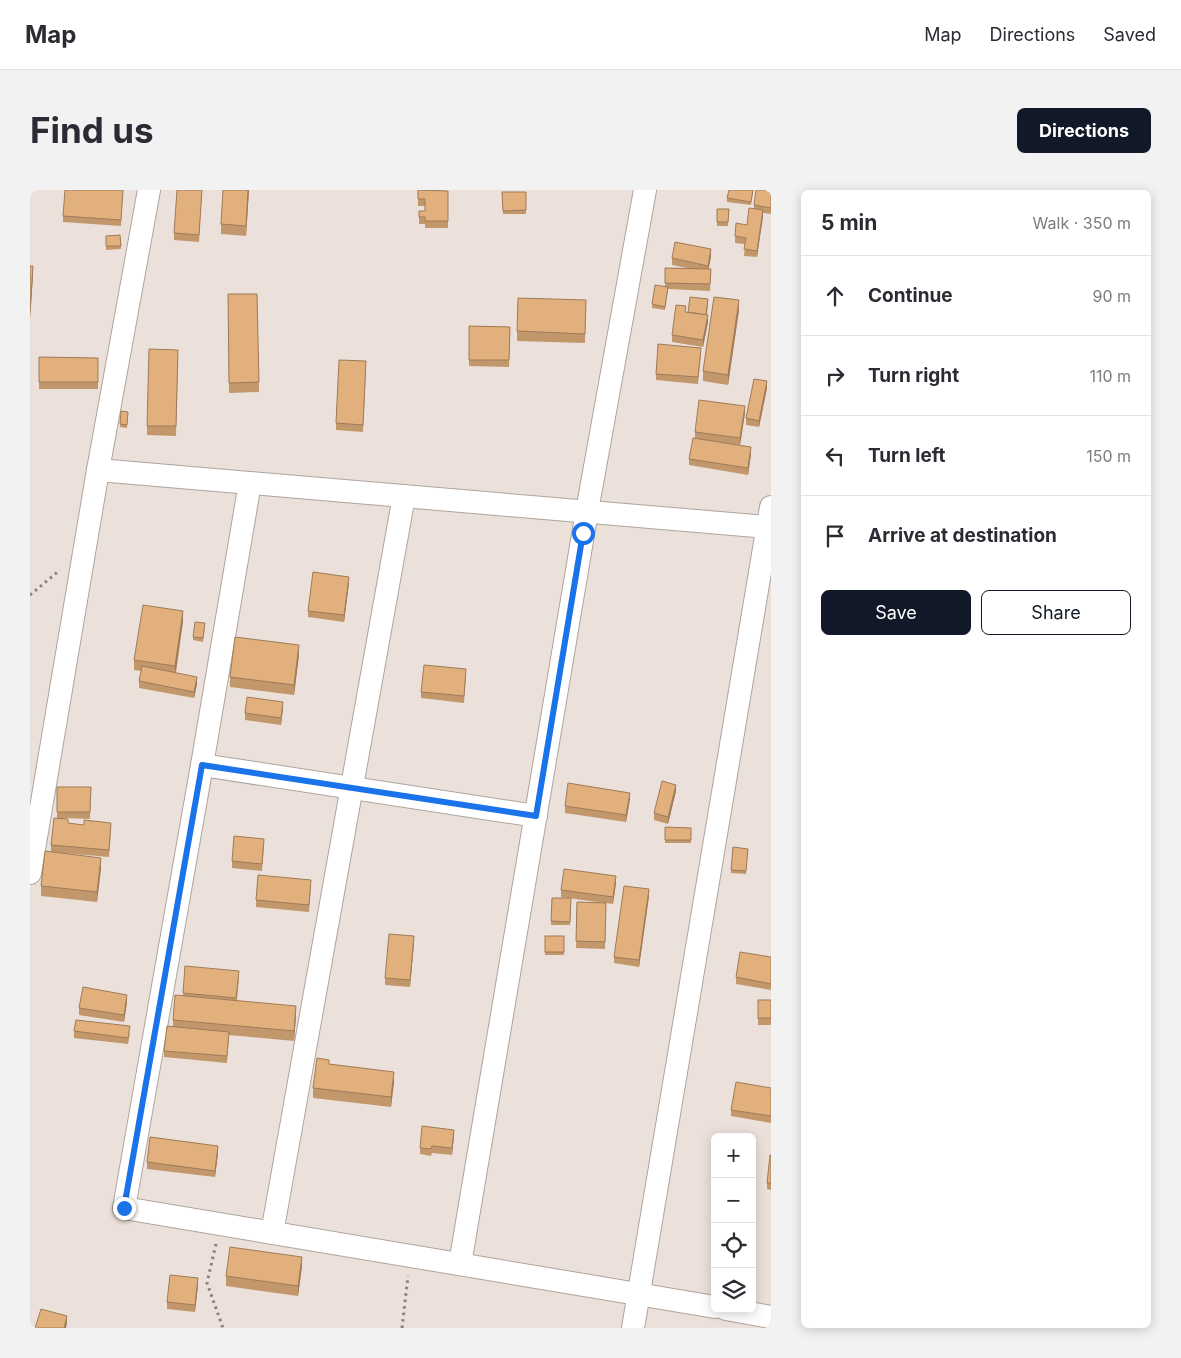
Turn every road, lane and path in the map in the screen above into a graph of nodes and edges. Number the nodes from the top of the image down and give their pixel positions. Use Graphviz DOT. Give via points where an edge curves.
graph roads {
  1 [pos="149,190"];
  2 [pos="645,190"];
  3 [pos="98,470"];
  4 [pos="250,483"];
  5 [pos="404,496"];
  6 [pos="587,511"];
  7 [pos="769,517"];
  8 [pos="202,765"];
  9 [pos="351,788"];
  10 [pos="536,816"];
  11 [pos="30,873"];
  12 [pos="221,1224"];
  13 [pos="272,1233"];
  14 [pos="410,1256"];
  15 [pos="460,1264"];
  16 [pos="639,1294"];
  17 [pos="711,1306"];
  18 [pos="748,1313"];
  19 [pos="771,1317"];
  20 [pos="223,1328"];
  21 [pos="402,1328"];
  22 [pos="633,1328"];
  1 -- 3 [label="street"];
  2 -- 6 [label="street"];
  3 -- 4 [label="street"];
  3 -- 11 [label="street"];
  4 -- 5 [label="street"];
  4 -- 8 [label="street"];
  5 -- 6 [label="street"];
  5 -- 9 [label="street"];
  6 -- 7 [label="street"];
  6 -- 10 [label="street"];
  7 -- 16 [label="street"];
  8 -- 9 [label="street"];
  8 -- 12 [label="street" via="124,1208"];
  9 -- 10 [label="street"];
  9 -- 13 [label="street"];
  10 -- 15 [label="street"];
  12 -- 13 [label="street"];
  12 -- 20 [label="path" via="206,1282"];
  13 -- 14 [label="street"];
  14 -- 15 [label="street"];
  14 -- 21 [label="path"];
  15 -- 16 [label="street"];
  16 -- 17 [label="street"];
  16 -- 22 [label="street"];
  18 -- 19 [label="street"];
}
